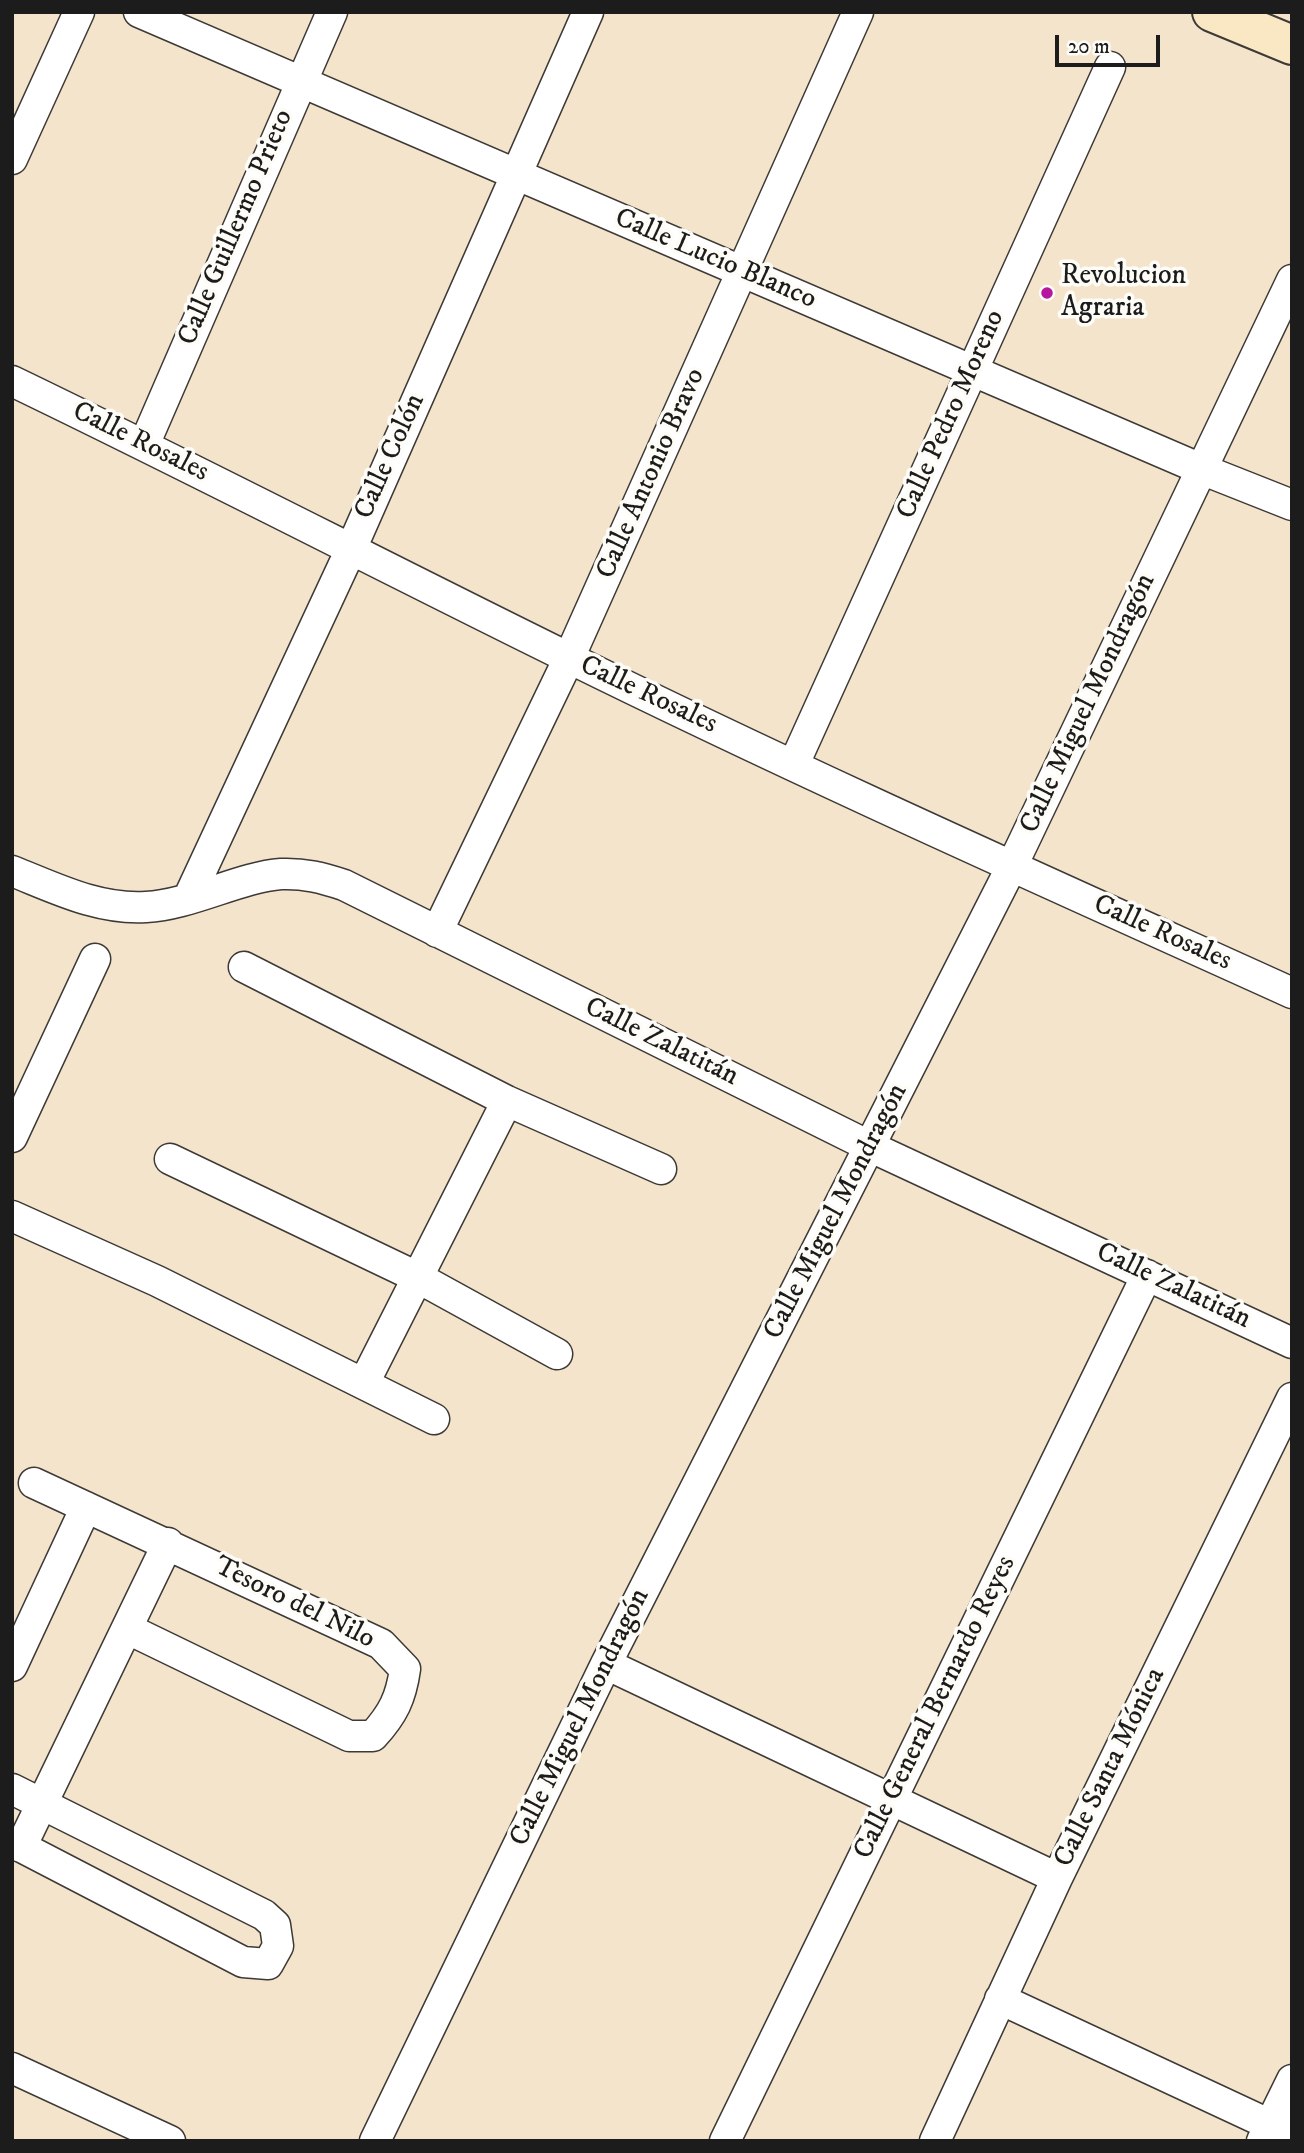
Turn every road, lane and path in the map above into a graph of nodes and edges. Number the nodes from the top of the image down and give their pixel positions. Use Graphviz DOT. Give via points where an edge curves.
graph roads {
  1 [pos="79,12"];
  2 [pos="139,12"];
  3 [pos="332,12"];
  4 [pos="588,12"];
  5 [pos="858,12"];
  6 [pos="1212,12"];
  7 [pos="1292,45"];
  8 [pos="1110,66"];
  9 [pos="300,82"];
  10 [pos="12,159"];
  11 [pos="516,174"];
  12 [pos="743,272"];
  13 [pos="1292,280"];
  14 [pos="972,370"];
  15 [pos="12,382"];
  16 [pos="144,445"];
  17 [pos="1201,469"];
  18 [pos="1292,505"];
  19 [pos="352,547"];
  20 [pos="569,658"];
  21 [pos="794,764"];
  22 [pos="1012,866"];
  23 [pos="12,871"];
  24 [pos="188,899"];
  25 [pos="436,932"];
  26 [pos="95,959"];
  27 [pos="244,967"];
  28 [pos="1292,993"];
  29 [pos="507,1101"];
  30 [pos="12,1137"];
  31 [pos="871,1147"];
  32 [pos="170,1159"];
  33 [pos="660,1169"];
  34 [pos="12,1216"];
  35 [pos="1147,1275"];
  36 [pos="418,1277"];
  37 [pos="1292,1343"];
  38 [pos="557,1354"];
  39 [pos="364,1383"];
  40 [pos="1292,1398"];
  41 [pos="434,1419"];
  42 [pos="34,1483"];
  43 [pos="86,1507"];
  44 [pos="168,1544"];
  45 [pos="128,1629"];
  46 [pos="606,1664"];
  47 [pos="12,1666"];
  48 [pos="12,1788"];
  49 [pos="891,1799"];
  50 [pos="44,1805"];
  51 [pos="17,1845"];
  52 [pos="1057,1878"];
  53 [pos="1000,1999"];
  54 [pos="12,2068"];
  55 [pos="1292,2080"];
  56 [pos="1275,2134"];
  57 [pos="170,2141"];
  58 [pos="375,2141"];
  59 [pos="725,2141"];
  60 [pos="935,2141"];
  1 -- 10 [label="street"];
  2 -- 9 [label="street, Calle Lucio Blanco"];
  3 -- 9 [label="street, Calle Guillermo Prieto"];
  4 -- 11 [label="street, Calle Colón"];
  5 -- 12 [label="street, Calle Antonio Bravo"];
  6 -- 7 [label="street"];
  8 -- 14 [label="street, Calle Pedro Moreno"];
  9 -- 11 [label="street, Calle Lucio Blanco"];
  9 -- 16 [label="street, Calle Guillermo Prieto"];
  11 -- 12 [label="street, Calle Lucio Blanco"];
  11 -- 19 [label="street, Calle Colón"];
  12 -- 14 [label="street, Calle Lucio Blanco"];
  12 -- 20 [label="street, Calle Antonio Bravo"];
  13 -- 17 [label="street, Calle Miguel Mondragón"];
  14 -- 17 [label="street, Calle Lucio Blanco"];
  14 -- 21 [label="street, Calle Pedro Moreno"];
  15 -- 16 [label="street, Calle Rosales"];
  16 -- 19 [label="street, Calle Rosales"];
  17 -- 18 [label="street, Calle Lucio Blanco"];
  17 -- 22 [label="street, Calle Miguel Mondragón"];
  19 -- 20 [label="street, Calle Rosales"];
  19 -- 24 [label="street, Calle Colón"];
  20 -- 21 [label="street, Calle Rosales"];
  20 -- 25 [label="street, Calle Antonio Bravo"];
  21 -- 22 [label="street, Calle Rosales"];
  22 -- 28 [label="street, Calle Rosales"];
  22 -- 31 [label="street, Calle Miguel Mondragón"];
  23 -- 24 [label="street, Calle Zalatitán" via="91,902 119,907"];
  24 -- 25 [label="street, Calle Zalatitán" via="279,874 313,875 344,885"];
  25 -- 31 [label="street, Calle Zalatitán"];
  26 -- 30 [label="street"];
  27 -- 29 [label="street"];
  29 -- 33 [label="street"];
  29 -- 36 [label="street"];
  31 -- 35 [label="street, Calle Zalatitán"];
  31 -- 46 [label="street, Calle Miguel Mondragón"];
  32 -- 36 [label="street"];
  34 -- 39 [label="street"];
  35 -- 37 [label="street, Calle Zalatitán"];
  35 -- 49 [label="street, Calle General Bernardo Reyes"];
  36 -- 38 [label="street"];
  36 -- 39 [label="street"];
  39 -- 41 [label="street"];
  40 -- 52 [label="street, Calle Santa Mónica"];
  42 -- 43 [label="street, Tesoro del Nilo"];
  43 -- 44 [label="street, Tesoro del Nilo"];
  43 -- 47 [label="street"];
  44 -- 45 [label="street"];
  44 -- 45 [label="street, Tesoro del Nilo" via="381,1644 405,1668 394,1712 373,1735 349,1736"];
  45 -- 50 [label="street"];
  46 -- 49 [label="street"];
  46 -- 58 [label="street, Calle Miguel Mondragón"];
  48 -- 50 [label="street"];
  49 -- 52 [label="street"];
  49 -- 59 [label="street, Calle General Bernardo Reyes"];
  50 -- 51 [label="street"];
  50 -- 51 [label="street" via="264,1915 275,1924 279,1936 268,1964 243,1962"];
  52 -- 53 [label="street, Calle Santa Mónica"];
  53 -- 56 [label="street"];
  53 -- 60 [label="street, Calle Santa Mónica"];
  54 -- 57 [label="street"];
  55 -- 56 [label="street"];
}
